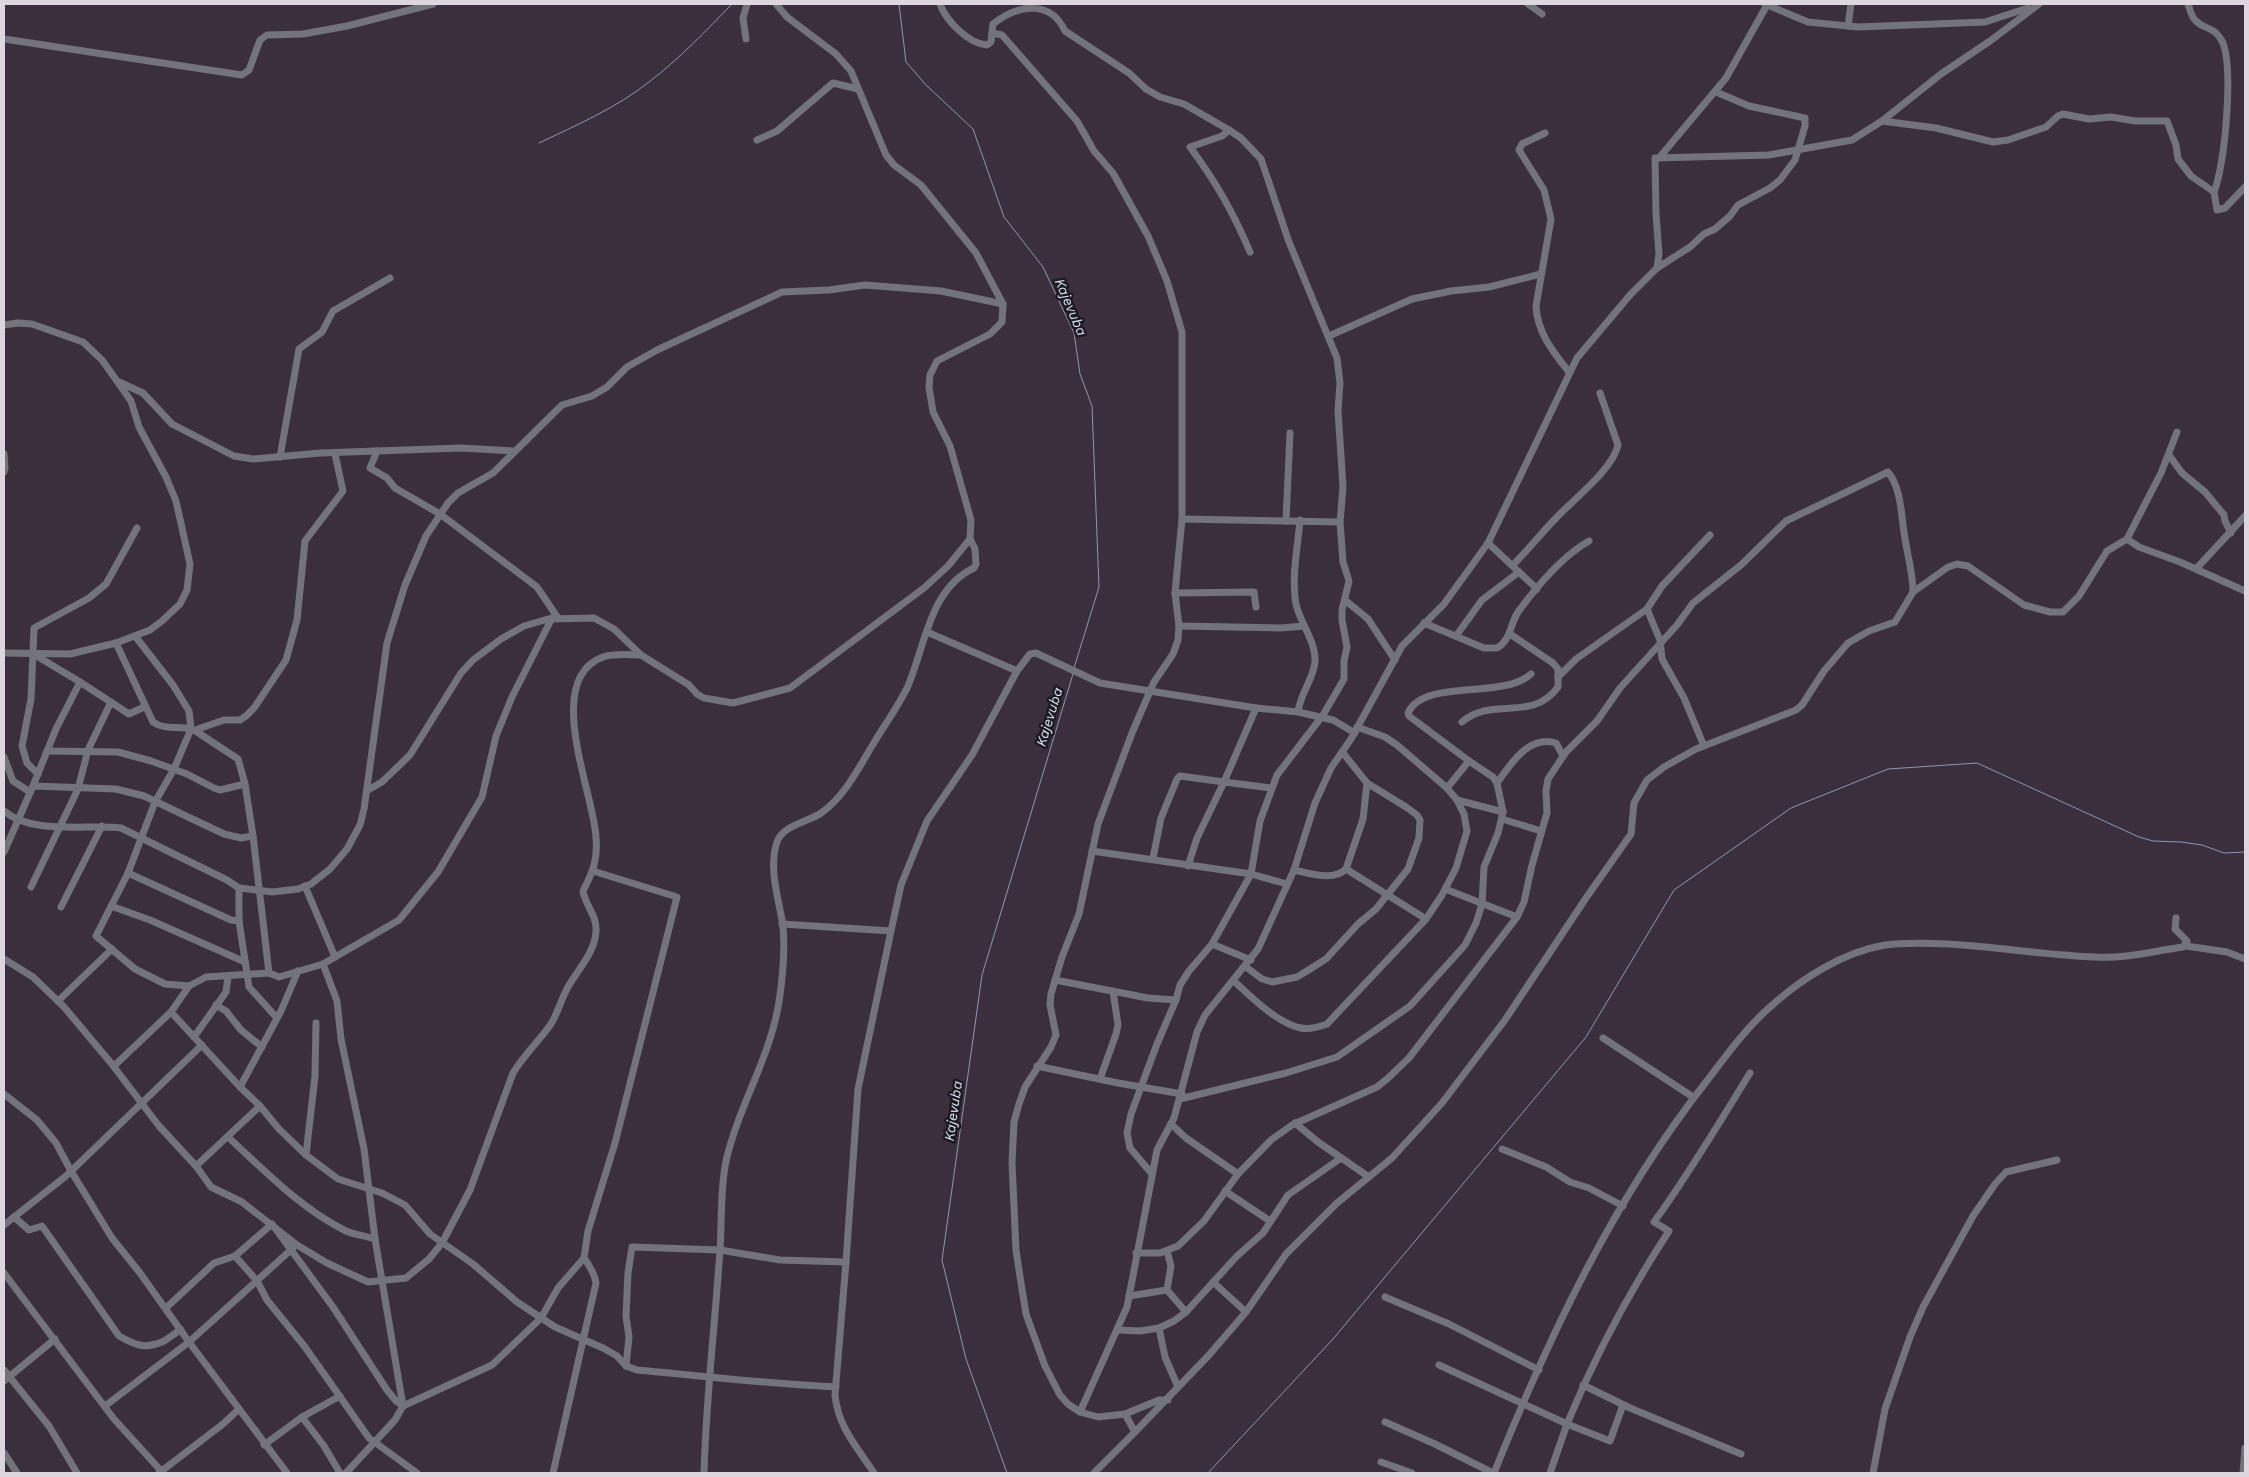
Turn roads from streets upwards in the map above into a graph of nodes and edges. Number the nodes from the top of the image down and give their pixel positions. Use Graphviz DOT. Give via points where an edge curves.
graph roads {
  1 [pos="433,4"];
  2 [pos="747,4"];
  3 [pos="776,4"];
  4 [pos="940,4"];
  5 [pos="1528,4"];
  6 [pos="1766,4"];
  7 [pos="1851,4"];
  8 [pos="2188,4"];
  9 [pos="2036,5"];
  10 [pos="1542,14"];
  11 [pos="1848,26"];
  12 [pos="992,33"];
  13 [pos="4,39"];
  14 [pos="746,39"];
  15 [pos="858,89"];
  16 [pos="1716,92"];
  17 [pos="1882,121"];
  18 [pos="1229,130"];
  19 [pos="1545,133"];
  20 [pos="757,140"];
  21 [pos="1798,151"];
  22 [pos="1660,158"];
  23 [pos="2245,187"];
  24 [pos="2214,192"];
  25 [pos="1250,252"];
  26 [pos="1657,268"];
  27 [pos="1541,274"];
  28 [pos="390,278"];
  29 [pos="1003,304"];
  30 [pos="4,325"];
  31 [pos="1329,336"];
  32 [pos="1569,372"];
  33 [pos="117,381"];
  34 [pos="1600,393"];
  35 [pos="2177,432"];
  36 [pos="1290,433"];
  37 [pos="377,451"];
  38 [pos="514,451"];
  39 [pos="4,454"];
  40 [pos="335,454"];
  41 [pos="2169,455"];
  42 [pos="280,457"];
  43 [pos="4,472"];
  44 [pos="440,514"];
  45 [pos="2245,516"];
  46 [pos="1182,519"];
  47 [pos="1300,520"];
  48 [pos="1286,521"];
  49 [pos="1340,522"];
  50 [pos="137,528"];
  51 [pos="2231,533"];
  52 [pos="1710,535"];
  53 [pos="970,539"];
  54 [pos="2127,539"];
  55 [pos="1589,541"];
  56 [pos="1488,543"];
  57 [pos="1513,565"];
  58 [pos="2196,569"];
  59 [pos="1519,572"];
  60 [pos="1537,589"];
  61 [pos="2245,591"];
  62 [pos="1913,592"];
  63 [pos="1175,593"];
  64 [pos="1346,601"];
  65 [pos="1256,608"];
  66 [pos="1646,609"];
  67 [pos="555,618"];
  68 [pos="1424,623"];
  69 [pos="1179,626"];
  70 [pos="1304,626"];
  71 [pos="926,632"];
  72 [pos="1510,634"];
  73 [pos="135,636"];
  74 [pos="1456,636"];
  75 [pos="116,643"];
  76 [pos="1660,644"];
  77 [pos="4,654"];
  78 [pos="34,655"];
  79 [pos="641,655"];
  80 [pos="1395,660"];
  81 [pos="1017,671"];
  82 [pos="1532,674"];
  83 [pos="1558,677"];
  84 [pos="80,682"];
  85 [pos="1151,691"];
  86 [pos="111,702"];
  87 [pos="144,707"];
  88 [pos="1256,708"];
  89 [pos="1298,712"];
  90 [pos="1320,718"];
  91 [pos="1462,722"];
  92 [pos="194,730"];
  93 [pos="1356,730"];
  94 [pos="1704,746"];
  95 [pos="88,750"];
  96 [pos="47,751"];
  97 [pos="1343,753"];
  98 [pos="1563,756"];
  99 [pos="4,757"];
  100 [pos="1469,761"];
  101 [pos="174,770"];
  102 [pos="38,774"];
  103 [pos="1224,782"];
  104 [pos="1367,783"];
  105 [pos="1497,783"];
  106 [pos="245,784"];
  107 [pos="1271,788"];
  108 [pos="1446,788"];
  109 [pos="32,789"];
  110 [pos="78,789"];
  111 [pos="368,790"];
  112 [pos="1457,800"];
  113 [pos="155,802"];
  114 [pos="4,811"];
  115 [pos="1503,816"];
  116 [pos="17,822"];
  117 [pos="60,826"];
  118 [pos="102,826"];
  119 [pos="1541,831"];
  120 [pos="253,836"];
  121 [pos="142,839"];
  122 [pos="1092,851"];
  123 [pos="4,852"];
  124 [pos="1153,858"];
  125 [pos="1188,866"];
  126 [pos="1294,870"];
  127 [pos="1346,870"];
  128 [pos="593,871"];
  129 [pos="128,873"];
  130 [pos="1251,874"];
  131 [pos="1287,884"];
  132 [pos="305,886"];
  133 [pos="31,888"];
  134 [pos="239,888"];
  135 [pos="1445,889"];
  136 [pos="260,890"];
  137 [pos="1387,895"];
  138 [pos="1482,904"];
  139 [pos="111,906"];
  140 [pos="61,907"];
  141 [pos="1517,917"];
  142 [pos="2176,918"];
  143 [pos="1426,919"];
  144 [pos="239,921"];
  145 [pos="782,924"];
  146 [pos="891,932"];
  147 [pos="1212,944"];
  148 [pos="2186,946"];
  149 [pos="112,949"];
  150 [pos="335,957"];
  151 [pos="4,959"];
  152 [pos="1251,960"];
  153 [pos="2245,960"];
  154 [pos="245,962"];
  155 [pos="323,964"];
  156 [pos="1246,967"];
  157 [pos="298,971"];
  158 [pos="269,973"];
  159 [pos="246,975"];
  160 [pos="228,977"];
  161 [pos="1055,980"];
  162 [pos="1234,981"];
  163 [pos="189,986"];
  164 [pos="1113,991"];
  165 [pos="1176,1000"];
  166 [pos="58,1001"];
  167 [pos="216,1005"];
  168 [pos="171,1012"];
  169 [pos="277,1018"];
  170 [pos="316,1023"];
  171 [pos="194,1037"];
  172 [pos="1603,1038"];
  173 [pos="202,1045"];
  174 [pos="262,1047"];
  175 [pos="114,1066"];
  176 [pos="1037,1066"];
  177 [pos="1750,1073"];
  178 [pos="1100,1080"];
  179 [pos="1141,1086"];
  180 [pos="240,1088"];
  181 [pos="4,1094"];
  182 [pos="1181,1096"];
  183 [pos="1694,1097"];
  184 [pos="141,1103"];
  185 [pos="260,1106"];
  186 [pos="1295,1123"];
  187 [pos="1171,1124"];
  188 [pos="228,1137"];
  189 [pos="1502,1149"];
  190 [pos="306,1155"];
  191 [pos="1341,1158"];
  192 [pos="2057,1160"];
  193 [pos="196,1166"];
  194 [pos="71,1171"];
  195 [pos="1152,1174"];
  196 [pos="1238,1174"];
  197 [pos="1369,1177"];
  198 [pos="369,1189"];
  199 [pos="1225,1191"];
  200 [pos="1623,1206"];
  201 [pos="14,1217"];
  202 [pos="1270,1221"];
  203 [pos="272,1224"];
  204 [pos="4,1225"];
  205 [pos="376,1239"];
  206 [pos="442,1243"];
  207 [pos="294,1247"];
  208 [pos="720,1250"];
  209 [pos="1167,1251"];
  210 [pos="1136,1253"];
  211 [pos="235,1256"];
  212 [pos="584,1258"];
  213 [pos="846,1262"];
  214 [pos="4,1274"];
  215 [pos="257,1281"];
  216 [pos="384,1282"];
  217 [pos="1212,1282"];
  218 [pos="1167,1290"];
  219 [pos="1129,1296"];
  220 [pos="1385,1296"];
  221 [pos="166,1308"];
  222 [pos="1186,1312"];
  223 [pos="1246,1312"];
  224 [pos="541,1318"];
  225 [pos="1159,1328"];
  226 [pos="181,1330"];
  227 [pos="1118,1330"];
  228 [pos="55,1339"];
  229 [pos="584,1341"];
  230 [pos="189,1342"];
  231 [pos="1439,1365"];
  232 [pos="626,1366"];
  233 [pos="4,1370"];
  234 [pos="1539,1370"];
  235 [pos="710,1376"];
  236 [pos="7,1379"];
  237 [pos="1583,1385"];
  238 [pos="836,1387"];
  239 [pos="1178,1387"];
  240 [pos="340,1396"];
  241 [pos="1168,1400"];
  242 [pos="1522,1404"];
  243 [pos="1623,1405"];
  244 [pos="105,1406"];
  245 [pos="403,1406"];
  246 [pos="239,1409"];
  247 [pos="1080,1412"];
  248 [pos="1125,1414"];
  249 [pos="302,1417"];
  250 [pos="1385,1422"];
  251 [pos="1567,1424"];
  252 [pos="1135,1432"];
  253 [pos="374,1442"];
  254 [pos="264,1445"];
  255 [pos="2245,1448"];
  256 [pos="4,1453"];
  257 [pos="1741,1454"];
  258 [pos="1381,1462"];
  259 [pos="161,1472"];
  260 [pos="17,1473"];
  261 [pos="77,1473"];
  262 [pos="287,1473"];
  263 [pos="340,1473"];
  264 [pos="346,1473"];
  265 [pos="416,1473"];
  266 [pos="553,1473"];
  267 [pos="704,1473"];
  268 [pos="874,1473"];
  269 [pos="1094,1473"];
  270 [pos="1412,1473"];
  271 [pos="1493,1473"];
  272 [pos="1550,1473"];
  273 [pos="1874,1473"];
  274 [pos="2243,1473"];
  1 -- 13 [label="street" via="347,26 303,34 267,35 260,40 249,70 242,75"];
  2 -- 14 [label="street" via="743,18"];
  3 -- 15 [label="street" via="787,17 836,54 851,71"];
  4 -- 12 [label="street" via="950,20 979,45 992,42"];
  5 -- 10 [label="street"];
  6 -- 11 [label="street" via="1808,22"];
  6 -- 16 [label="street" via="1732,69"];
  7 -- 11 [label="street"];
  8 -- 24 [label="street" via="2194,19 2216,32 2225,51 2227,73 2222,156"];
  9 -- 11 [label="street" via="1985,22"];
  9 -- 17 [label="street" via="1990,42 1934,78"];
  12 -- 18 [label="street" via="993,24 1022,8 1037,6 1047,9 1060,20 1065,31 1146,89 1184,104"];
  12 -- 46 [label="street" via="1002,35 1077,121 1094,151 1113,173 1148,236 1167,281 1182,332"];
  15 -- 20 [label="street" via="833,83 777,131"];
  15 -- 29 [label="street" via="886,155 921,186 976,253"];
  16 -- 21 [label="street" via="1749,106 1805,118"];
  16 -- 22 [label="street"];
  17 -- 21 [label="street" via="1852,140"];
  17 -- 24 [label="street" via="1936,128 1993,142 2046,127 2064,114 2088,119 2163,120 2169,126 2180,162 2191,176"];
  18 -- 25 [label="street" via="1222,136 1190,147 1233,212"];
  18 -- 31 [label="street" via="1261,158 1289,242"];
  19 -- 27 [label="street" via="1522,144 1519,150 1544,190 1551,219"];
  21 -- 22 [label="street" via="1769,155"];
  21 -- 26 [label="street" via="1794,163 1775,185 1738,205 1715,229"];
  22 -- 26 [label="street" via="1655,158"];
  23 -- 24 [label="street" via="2231,204 2220,211 2215,208"];
  26 -- 32 [label="street" via="1587,345"];
  27 -- 31 [label="street" via="1490,287 1412,298"];
  27 -- 32 [label="street" via="1536,318 1550,349"];
  28 -- 42 [label="street" via="333,311 322,332 299,349"];
  29 -- 38 [label="street" via="941,291 865,285 782,292 657,350 627,367 607,387 592,396 562,405"];
  29 -- 53 [label="street" via="1002,322 990,334 937,361 930,375 933,412 950,446 971,520"];
  30 -- 33 [label="street" via="32,324 83,342"];
  31 -- 49 [label="street" via="1338,358 1340,383 1338,410 1343,487"];
  32 -- 56 [label="street"];
  33 -- 42 [label="street" via="143,393 172,424 234,456"];
  33 -- 73 [label="street" via="131,401 139,427 176,501 190,564 187,590 180,604 150,630"];
  34 -- 57 [label="street" via="1618,445 1616,454"];
  35 -- 41 [label="street"];
  36 -- 48 [label="street"];
  37 -- 38 [label="street" via="461,448"];
  37 -- 40 [label="street"];
  37 -- 44 [label="street" via="370,468 387,478 395,488"];
  38 -- 44 [label="street" via="494,473 458,493"];
  39 -- 43 [label="street"];
  40 -- 42 [label="street"];
  40 -- 92 [label="street" via="343,491 305,541 297,620 286,660 246,716"];
  41 -- 51 [label="street" via="2182,473 2224,515"];
  41 -- 54 [label="street"];
  44 -- 67 [label="street" via="537,587"];
  44 -- 111 [label="street" via="412,564 386,644"];
  45 -- 51 [label="street"];
  46 -- 48 [label="street"];
  46 -- 63 [label="street"];
  47 -- 48 [label="street"];
  47 -- 49 [label="street"];
  47 -- 70 [label="street" via="1295,591"];
  49 -- 64 [label="street" via="1343,562 1349,581"];
  50 -- 78 [label="street" via="106,584 89,598 34,628"];
  51 -- 58 [label="street"];
  52 -- 66 [label="street" via="1662,586"];
  53 -- 71 [label="street" via="975,549 976,564 963,573 943,596"];
  53 -- 79 [label="street" via="924,588 781,692 733,703 704,698"];
  54 -- 58 [label="street" via="2139,547"];
  54 -- 62 [label="street" via="2107,551 2079,596 2063,612 2024,605 1964,564 1948,567"];
  55 -- 60 [label="street" via="1562,561"];
  56 -- 57 [label="street"];
  56 -- 68 [label="street" via="1444,604"];
  57 -- 59 [label="street"];
  58 -- 61 [label="street"];
  59 -- 60 [label="street"];
  59 -- 74 [label="street" via="1482,600"];
  60 -- 72 [label="street" via="1518,613"];
  62 -- 76 [label="street" via="1900,507 1888,472 1786,521 1693,603"];
  62 -- 94 [label="street" via="1895,622 1864,633 1842,649 1799,708"];
  63 -- 65 [label="street" via="1254,592"];
  63 -- 69 [label="street"];
  64 -- 80 [label="street" via="1368,618"];
  64 -- 90 [label="street" via="1342,610 1347,647 1344,679"];
  66 -- 76 [label="street"];
  66 -- 83 [label="street" via="1576,659"];
  67 -- 79 [label="street" via="598,620 614,629"];
  67 -- 111 [label="street" via="524,626 473,660 461,673 410,755 382,782"];
  67 -- 150 [label="street" via="512,698 496,736 482,797 438,872 399,920"];
  68 -- 74 [label="street"];
  68 -- 80 [label="street" via="1407,639"];
  69 -- 70 [label="street"];
  69 -- 85 [label="street" via="1176,647"];
  70 -- 89 [label="street" via="1313,646 1315,662"];
  71 -- 81 [label="street"];
  71 -- 145 [label="street" via="908,686 851,779 820,814 784,831 779,838 774,870"];
  72 -- 74 [label="street" via="1502,645 1491,649"];
  72 -- 83 [label="street" via="1553,662 1558,669"];
  73 -- 75 [label="street"];
  73 -- 92 [label="street" via="173,685 189,711"];
  75 -- 78 [label="street" via="70,654"];
  75 -- 87 [label="street"];
  76 -- 94 [label="street" via="1662,659 1684,698"];
  76 -- 98 [label="street" via="1620,688 1597,722"];
  77 -- 78 [label="street"];
  78 -- 84 [label="street"];
  78 -- 102 [label="street" via="31,699 22,746 27,763"];
  79 -- 128 [label="street" via="614,655 595,661 585,671 574,695 574,732 595,825 597,852"];
  80 -- 93 [label="street"];
  81 -- 85 [label="street" via="1032,652 1100,683"];
  81 -- 146 [label="street" via="972,755 927,821 901,884"];
  82 -- 100 [label="street" via="1524,681 1507,686 1436,695 1410,709 1409,716"];
  83 -- 91 [label="street" via="1558,687 1544,702 1531,707 1480,712"];
  84 -- 86 [label="street"];
  84 -- 96 [label="street"];
  85 -- 88 [label="street"];
  85 -- 122 [label="street" via="1103,807"];
  86 -- 87 [label="street" via="129,714"];
  86 -- 95 [label="street"];
  87 -- 92 [label="street" via="157,725"];
  88 -- 89 [label="street"];
  88 -- 103 [label="street"];
  89 -- 90 [label="street"];
  90 -- 93 [label="street"];
  90 -- 107 [label="street" via="1280,770"];
  92 -- 101 [label="street"];
  92 -- 106 [label="street" via="238,759"];
  93 -- 97 [label="street"];
  93 -- 108 [label="street" via="1385,737"];
  94 -- 197 [label="street" via="1664,766 1647,780 1634,803 1631,834 1505,1020 1442,1103 1392,1158"];
  95 -- 96 [label="street"];
  95 -- 101 [label="street" via="118,752"];
  95 -- 110 [label="street"];
  96 -- 102 [label="street"];
  97 -- 104 [label="street"];
  97 -- 126 [label="street" via="1331,768 1315,803"];
  98 -- 105 [label="street" via="1556,743 1539,742 1518,757"];
  98 -- 119 [label="street" via="1548,779 1547,813"];
  99 -- 109 [label="street" via="13,781"];
  100 -- 105 [label="street"];
  100 -- 108 [label="street"];
  101 -- 106 [label="street" via="220,790"];
  101 -- 113 [label="street"];
  102 -- 109 [label="street"];
  103 -- 107 [label="street"];
  103 -- 124 [label="street" via="1179,777 1160,818"];
  103 -- 125 [label="street" via="1196,838"];
  104 -- 127 [label="street" via="1363,819"];
  104 -- 137 [label="street" via="1417,815 1422,826 1408,870"];
  105 -- 115 [label="street"];
  106 -- 120 [label="street"];
  107 -- 130 [label="street" via="1260,821"];
  108 -- 112 [label="street"];
  109 -- 110 [label="street"];
  109 -- 116 [label="street"];
  110 -- 113 [label="street" via="116,789"];
  110 -- 117 [label="street"];
  111 -- 132 [label="street" via="360,825 347,849 330,870"];
  112 -- 115 [label="street"];
  112 -- 135 [label="street" via="1467,831 1456,868"];
  113 -- 120 [label="street" via="224,834 242,838"];
  113 -- 121 [label="street"];
  114 -- 116 [label="street"];
  115 -- 119 [label="street"];
  115 -- 138 [label="street" via="1487,857"];
  116 -- 117 [label="street"];
  116 -- 123 [label="street"];
  117 -- 118 [label="street"];
  117 -- 133 [label="street"];
  118 -- 121 [label="street" via="121,828"];
  118 -- 140 [label="street"];
  119 -- 141 [label="street" via="1524,902"];
  120 -- 136 [label="street"];
  121 -- 129 [label="street"];
  121 -- 134 [label="street"];
  122 -- 124 [label="street"];
  122 -- 161 [label="street" via="1078,914"];
  124 -- 125 [label="street"];
  125 -- 130 [label="street"];
  126 -- 127 [label="street" via="1328,875"];
  126 -- 131 [label="street"];
  127 -- 137 [label="street"];
  128 -- 206 [label="street" via="583,891 596,921 592,947 563,995 551,1024 513,1073 470,1190"];
  128 -- 212 [label="street" via="677,897 615,1143 588,1231"];
  129 -- 139 [label="street"];
  129 -- 144 [label="street"];
  130 -- 131 [label="street"];
  130 -- 147 [label="street"];
  131 -- 152 [label="street"];
  132 -- 136 [label="street" via="280,891"];
  132 -- 150 [label="street"];
  134 -- 136 [label="street"];
  134 -- 144 [label="street"];
  135 -- 138 [label="street"];
  135 -- 143 [label="street"];
  136 -- 158 [label="street"];
  137 -- 143 [label="street"];
  137 -- 156 [label="street" via="1326,959 1297,977 1272,982"];
  138 -- 141 [label="street"];
  138 -- 182 [label="street" via="1465,945 1410,1006 1360,1042 1327,1061"];
  139 -- 149 [label="street" via="96,936"];
  139 -- 154 [label="street"];
  141 -- 186 [label="street" via="1409,1058 1387,1079 1371,1090"];
  142 -- 148 [label="street" via="2175,929 2186,937"];
  143 -- 162 [label="street" via="1327,1024 1302,1029 1284,1021"];
  144 -- 154 [label="street"];
  145 -- 146 [label="street"];
  145 -- 208 [label="street" via="784,954 777,1011 726,1162"];
  146 -- 213 [label="street" via="858,1089"];
  147 -- 152 [label="street"];
  147 -- 165 [label="street" via="1180,985"];
  148 -- 153 [label="street" via="2227,952"];
  148 -- 183 [label="street" via="2120,958 1933,944 1904,943 1871,948 1825,968 1784,995 1748,1028"];
  149 -- 163 [label="street" via="135,968 165,984"];
  149 -- 166 [label="street"];
  150 -- 155 [label="street"];
  151 -- 166 [label="street" via="33,977"];
  152 -- 156 [label="street"];
  154 -- 159 [label="street"];
  155 -- 157 [label="street"];
  155 -- 198 [label="street" via="337,1002"];
  156 -- 162 [label="street"];
  157 -- 158 [label="street" via="278,976"];
  157 -- 169 [label="street"];
  158 -- 159 [label="street"];
  159 -- 160 [label="street"];
  159 -- 169 [label="street" via="248,987"];
  160 -- 163 [label="street" via="206,977"];
  160 -- 167 [label="street" via="226,992"];
  161 -- 164 [label="street"];
  161 -- 176 [label="street" via="1050,1005 1056,1035"];
  162 -- 182 [label="street" via="1201,1022"];
  163 -- 168 [label="street"];
  164 -- 165 [label="street"];
  164 -- 178 [label="street" via="1118,1025"];
  165 -- 179 [label="street"];
  166 -- 175 [label="street"];
  167 -- 171 [label="street"];
  167 -- 174 [label="street"];
  168 -- 171 [label="street"];
  168 -- 175 [label="street"];
  169 -- 174 [label="street"];
  170 -- 190 [label="street" via="315,1076"];
  171 -- 173 [label="street"];
  172 -- 183 [label="street"];
  173 -- 180 [label="street"];
  173 -- 184 [label="street"];
  174 -- 180 [label="street"];
  175 -- 184 [label="street"];
  176 -- 178 [label="street"];
  176 -- 247 [label="street" via="1025,1087 1014,1122 1012,1163 1016,1250 1026,1314 1045,1366 1060,1395"];
  177 -- 237 [label="street" via="1683,1182 1654,1222 1669,1231 1622,1308"];
  178 -- 179 [label="street"];
  179 -- 182 [label="street"];
  179 -- 195 [label="street" via="1127,1127 1127,1138 1130,1148"];
  180 -- 185 [label="street"];
  181 -- 194 [label="street" via="37,1120 56,1143"];
  182 -- 187 [label="street"];
  183 -- 200 [label="street"];
  184 -- 193 [label="street"];
  184 -- 194 [label="street"];
  185 -- 188 [label="street"];
  185 -- 190 [label="street"];
  186 -- 191 [label="street"];
  186 -- 196 [label="street" via="1271,1140"];
  187 -- 195 [label="street" via="1160,1142"];
  187 -- 196 [label="street"];
  188 -- 193 [label="street"];
  188 -- 205 [label="street" via="287,1191 346,1231"];
  189 -- 200 [label="street"];
  190 -- 198 [label="street" via="338,1178"];
  191 -- 197 [label="street"];
  191 -- 202 [label="street" via="1288,1195"];
  192 -- 273 [label="street" via="2006,1172 1973,1216 1910,1337 1885,1409"];
  193 -- 203 [label="street" via="212,1186"];
  194 -- 201 [label="street"];
  194 -- 221 [label="street" via="112,1238"];
  195 -- 210 [label="street"];
  196 -- 199 [label="street"];
  197 -- 223 [label="street" via="1286,1254"];
  198 -- 205 [label="street"];
  198 -- 206 [label="street" via="391,1196 405,1205"];
  199 -- 202 [label="street"];
  199 -- 209 [label="street" via="1186,1240"];
  200 -- 234 [label="street" via="1575,1292"];
  201 -- 204 [label="street"];
  201 -- 226 [label="street" via="29,1230 42,1226 119,1336 134,1346 146,1345 166,1340"];
  202 -- 217 [label="street" via="1263,1233"];
  203 -- 207 [label="street"];
  203 -- 211 [label="street"];
  205 -- 216 [label="street"];
  206 -- 216 [label="street" via="406,1278"];
  206 -- 224 [label="street"];
  207 -- 215 [label="street"];
  207 -- 216 [label="street" via="368,1282"];
  207 -- 245 [label="street" via="387,1390"];
  208 -- 213 [label="street" via="780,1260"];
  208 -- 232 [label="street" via="632,1248 628,1273"];
  208 -- 235 [label="street"];
  209 -- 210 [label="street" via="1149,1255"];
  209 -- 218 [label="street" via="1171,1266"];
  210 -- 219 [label="street"];
  211 -- 215 [label="street"];
  211 -- 221 [label="street" via="214,1263"];
  212 -- 224 [label="street" via="558,1288"];
  212 -- 229 [label="street" via="596,1283"];
  213 -- 238 [label="street"];
  214 -- 228 [label="street"];
  215 -- 230 [label="street"];
  215 -- 240 [label="street" via="267,1300"];
  216 -- 245 [label="street"];
  217 -- 222 [label="street"];
  217 -- 223 [label="street"];
  218 -- 219 [label="street"];
  218 -- 222 [label="street"];
  219 -- 227 [label="street"];
  220 -- 234 [label="street"];
  221 -- 226 [label="street"];
  222 -- 225 [label="street"];
  223 -- 239 [label="street"];
  224 -- 229 [label="street"];
  224 -- 245 [label="street" via="492,1365"];
  225 -- 227 [label="street"];
  225 -- 239 [label="street" via="1164,1357"];
  226 -- 230 [label="street"];
  227 -- 247 [label="street"];
  228 -- 236 [label="street"];
  228 -- 244 [label="street"];
  229 -- 232 [label="street" via="617,1356"];
  229 -- 266 [label="street"];
  230 -- 244 [label="street"];
  230 -- 246 [label="street"];
  231 -- 242 [label="street"];
  232 -- 235 [label="street" via="637,1370"];
  233 -- 236 [label="street"];
  234 -- 242 [label="street"];
  235 -- 238 [label="street"];
  235 -- 267 [label="street"];
  236 -- 261 [label="street" via="49,1426"];
  237 -- 243 [label="street"];
  237 -- 251 [label="street"];
  238 -- 268 [label="street" via="837,1409 844,1428"];
  239 -- 241 [label="street"];
  240 -- 249 [label="street"];
  240 -- 253 [label="street"];
  241 -- 248 [label="street" via="1159,1400"];
  241 -- 252 [label="street"];
  242 -- 251 [label="street"];
  242 -- 271 [label="street"];
  243 -- 251 [label="street" via="1610,1441"];
  243 -- 257 [label="street"];
  244 -- 259 [label="street"];
  245 -- 253 [label="street" via="395,1420"];
  246 -- 254 [label="street"];
  246 -- 259 [label="street"];
  247 -- 248 [label="street" via="1098,1417"];
  248 -- 252 [label="street"];
  249 -- 254 [label="street"];
  249 -- 263 [label="street"];
  250 -- 271 [label="street"];
  251 -- 272 [label="street"];
  252 -- 269 [label="street"];
  253 -- 264 [label="street"];
  253 -- 265 [label="street"];
  254 -- 262 [label="street"];
  255 -- 274 [label="street"];
  256 -- 260 [label="street"];
  258 -- 270 [label="street"];
}
